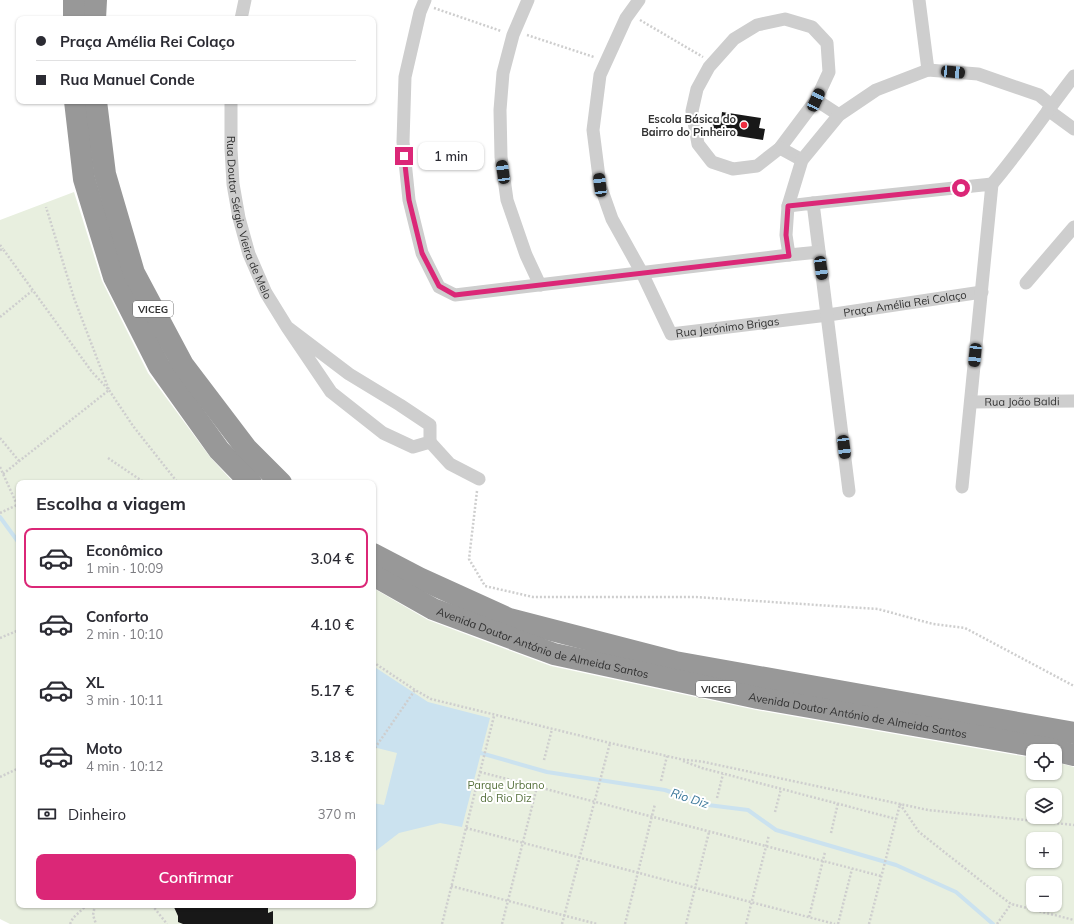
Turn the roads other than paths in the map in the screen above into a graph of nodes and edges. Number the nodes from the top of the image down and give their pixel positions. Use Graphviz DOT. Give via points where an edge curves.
graph roads {
  1 [pos="74,0"];
  2 [pos="96,0"];
  3 [pos="245,0"];
  4 [pos="528,0"];
  5 [pos="639,0"];
  6 [pos="920,0"];
  7 [pos="424,2"];
  8 [pos="74,16"];
  9 [pos="95,16"];
  10 [pos="242,16"];
  11 [pos="928,70"];
  12 [pos="1074,76"];
  13 [pos="816,100"];
  14 [pos="75,104"];
  15 [pos="96,104"];
  16 [pos="231,104"];
  17 [pos="1050,108"];
  18 [pos="839,116"];
  19 [pos="1074,129"];
  20 [pos="780,148"];
  21 [pos="802,160"];
  22 [pos="992,184"];
  23 [pos="813,203"];
  24 [pos="788,206"];
  25 [pos="1074,227"];
  26 [pos="819,252"];
  27 [pos="789,256"];
  28 [pos="642,273"];
  29 [pos="1026,282"];
  30 [pos="540,285"];
  31 [pos="982,292"];
  32 [pos="828,315"];
  33 [pos="287,327"];
  34 [pos="1074,401"];
  35 [pos="970,402"];
  36 [pos="430,442"];
  37 [pos="478,479"];
  38 [pos="248,480"];
  39 [pos="279,480"];
  40 [pos="962,487"];
  41 [pos="849,491"];
  42 [pos="376,556"];
  43 [pos="376,576"];
  44 [pos="1074,733"];
  45 [pos="1074,755"];
  1 -- 8 [label="highway"];
  2 -- 9 [label="highway"];
  3 -- 10 [label="street"];
  4 -- 30 [label="street" via="514,33 504,73 500,110 501,157 507,200 526,255"];
  5 -- 28 [label="street" via="626,18 600,75 593,130 600,185 612,219"];
  6 -- 11 [label="street"];
  7 -- 30 [label="street" via="405,77 403,142 409,200 422,253 439,286 455,295"];
  11 -- 17 [label="street" via="978,74 1038,95"];
  11 -- 18 [label="street" via="876,90"];
  12 -- 17 [label="street"];
  13 -- 18 [label="street"];
  13 -- 20 [label="street"];
  13 -- 20 [label="street" via="829,72 827,43 812,27 785,19 757,25 734,39 709,67 697,89 692,111 698,144 712,162 733,169 757,166"];
  14 -- 38 [label="highway, VICEG" via="84,179 114,276 159,366 219,450"];
  15 -- 39 [label="highway, VICEG" via="105,174 134,273 183,365 246,448"];
  16 -- 33 [label="street, Rua Doutor Sérgio Vieira de Melo" via="233,184 239,218 249,254 266,293"];
  17 -- 19 [label="street"];
  17 -- 22 [label="street"];
  18 -- 21 [label="street"];
  20 -- 21 [label="street"];
  21 -- 24 [label="street"];
  22 -- 23 [label="street"];
  22 -- 31 [label="street, Praça Amélia Rei Colaço"];
  23 -- 24 [label="street"];
  23 -- 26 [label="street"];
  24 -- 27 [label="street" via="786,235"];
  25 -- 29 [label="street"];
  26 -- 27 [label="street"];
  26 -- 32 [label="street"];
  27 -- 28 [label="street"];
  28 -- 30 [label="street"];
  28 -- 32 [label="street, Rua Jerónimo Brigas" via="671,334"];
  31 -- 32 [label="street, Praça Amélia Rei Colaço"];
  31 -- 35 [label="street, Praça Amélia Rei Colaço"];
  32 -- 41 [label="street"];
  33 -- 36 [label="street" via="349,374 430,425"];
  33 -- 36 [label="street, Rua Doutor Sérgio Vieira de Melo" via="331,392 383,433 413,447"];
  34 -- 35 [label="street, Rua João Baldi"];
  35 -- 40 [label="street, Praça Amélia Rei Colaço"];
  36 -- 37 [label="street" via="450,464"];
  42 -- 44 [label="highway, Avenida Doutor António de Almeida Santos / VICEG" via="509,619 660,658"];
  43 -- 45 [label="highway, Avenida Doutor António de Almeida Santos / VICEG" via="434,609 554,654 758,698"];
}
